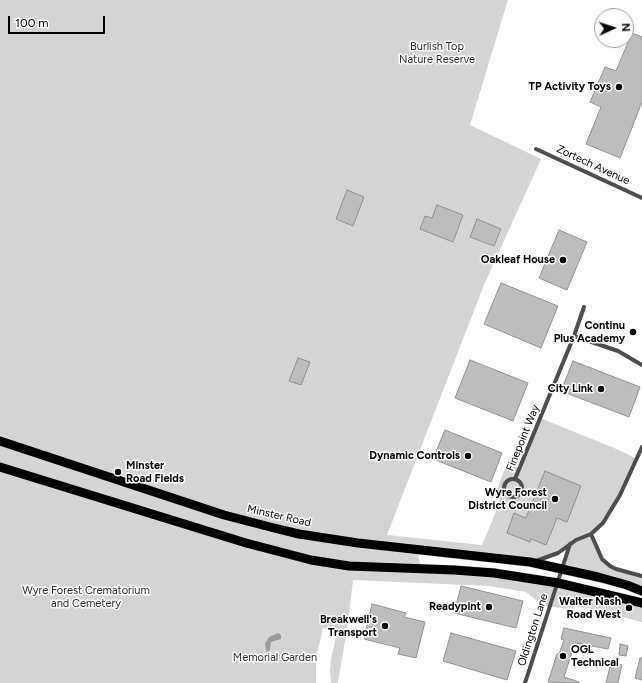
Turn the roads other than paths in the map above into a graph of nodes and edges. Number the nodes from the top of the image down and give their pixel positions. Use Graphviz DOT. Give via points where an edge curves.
graph roads {
  1 [pos="536,149"];
  2 [pos="642,198"];
  3 [pos="584,307"];
  4 [pos="574,336"];
  5 [pos="642,365"];
  6 [pos="0,441"];
  7 [pos="642,448"];
  8 [pos="0,467"];
  9 [pos="515,480"];
  10 [pos="591,534"];
  11 [pos="570,544"];
  12 [pos="530,562"];
  13 [pos="563,569"];
  14 [pos="642,576"];
  15 [pos="558,583"];
  16 [pos="642,591"];
  17 [pos="642,603"];
  18 [pos="526,683"];
  1 -- 2 [label="street, Zortech Avenue"];
  3 -- 4 [label="street, Finepoint Way"];
  4 -- 5 [label="street" via="618,351"];
  4 -- 9 [label="street, Finepoint Way"];
  6 -- 12 [label="main road, Minster Road" via="224,515 274,528 358,543"];
  7 -- 10 [label="street" via="610,513 603,524"];
  8 -- 15 [label="main road" via="246,543 311,560 356,566 479,571"];
  9 -- 9 [label="street, Finepoint Way" via="520,483 521,492 510,497 504,492 504,486 509,480"];
  10 -- 11 [label="street"];
  10 -- 14 [label="street" via="602,559 610,566"];
  11 -- 12 [label="street" via="558,553"];
  11 -- 13 [label="street"];
  12 -- 13 [label="main road, Minster Road"];
  13 -- 15 [label="street, Oldington Lane"];
  13 -- 16 [label="main road, Minster Road"];
  15 -- 17 [label="main road"];
  15 -- 18 [label="street, Oldington Lane"];
}
